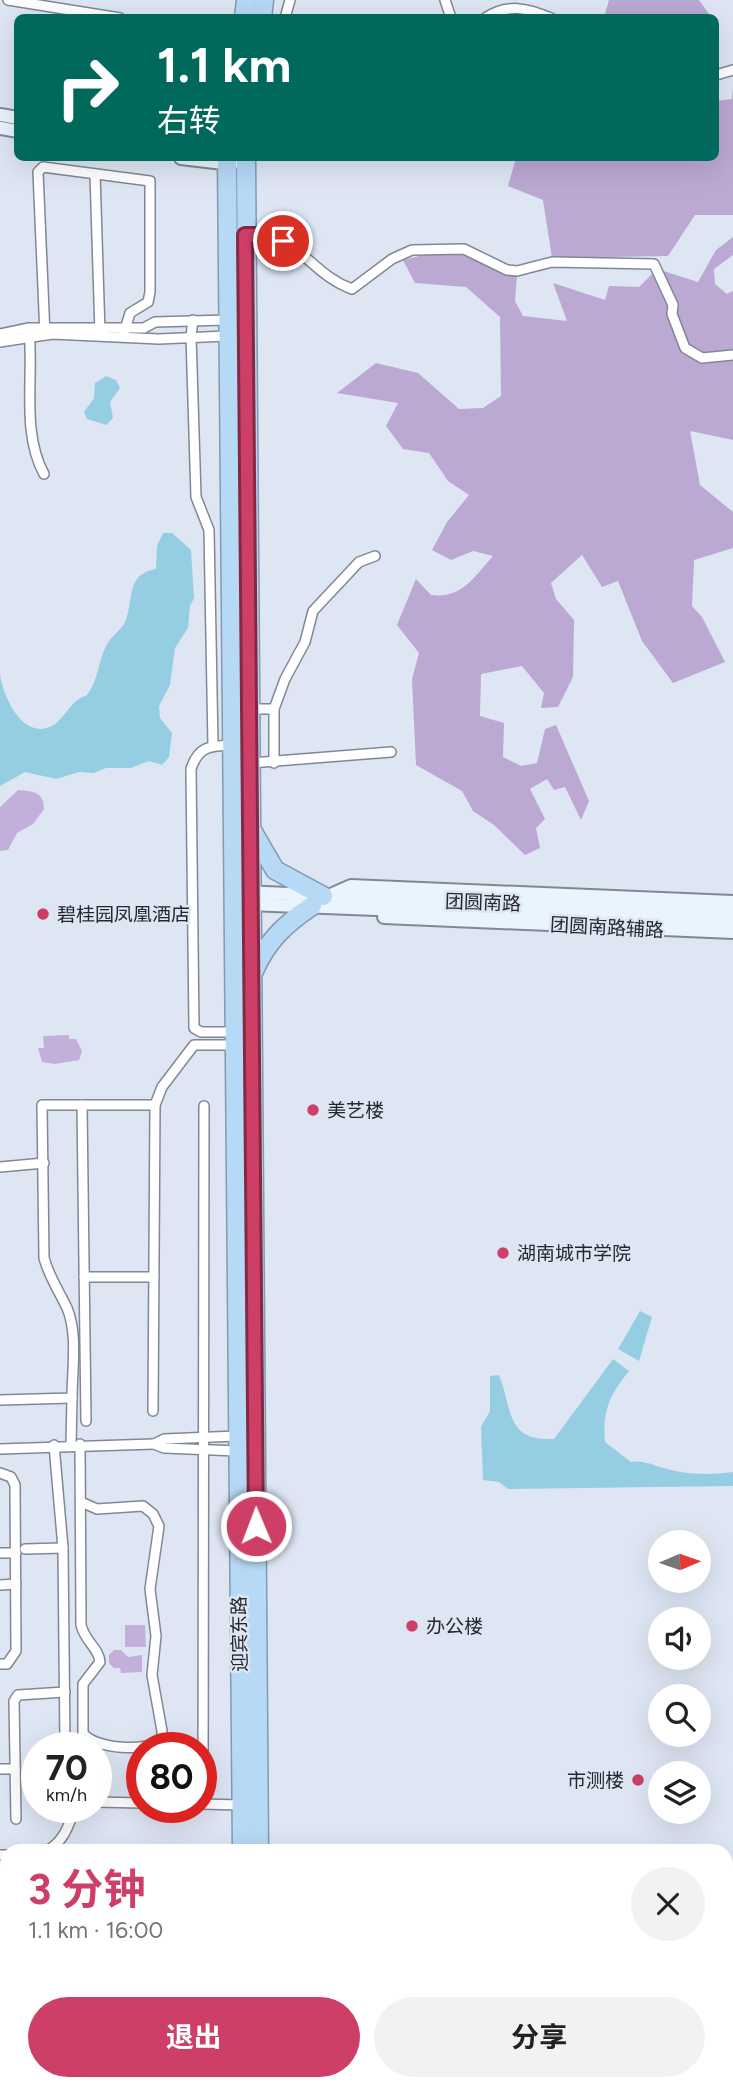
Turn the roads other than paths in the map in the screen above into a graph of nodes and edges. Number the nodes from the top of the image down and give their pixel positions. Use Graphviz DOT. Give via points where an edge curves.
graph roads {
  1 [pos="8,0"];
  2 [pos="95,14"];
  3 [pos="493,14"];
  4 [pos="541,14"];
  5 [pos="236,161"];
  6 [pos="236,161"];
  7 [pos="95,174"];
  8 [pos="245,235"];
  9 [pos="189,321"];
  10 [pos="227,328"];
  11 [pos="45,331"];
  12 [pos="29,332"];
  13 [pos="100,332"];
  14 [pos="123,332"];
  15 [pos="0,334"];
  16 [pos="191,336"];
  17 [pos="0,342"];
  18 [pos="733,355"];
  19 [pos="44,474"];
  20 [pos="375,556"];
  21 [pos="248,709"];
  22 [pos="274,709"];
  23 [pos="222,745"];
  24 [pos="391,752"];
  25 [pos="249,763"];
  26 [pos="274,763"];
  27 [pos="250,823"];
  28 [pos="241,898"];
  29 [pos="320,901"];
  30 [pos="733,902"];
  31 [pos="733,913"];
  32 [pos="733,923"];
  33 [pos="733,932"];
  34 [pos="251,978"];
  35 [pos="233,1038"];
  36 [pos="82,1105"];
  37 [pos="155,1105"];
  38 [pos="204,1106"];
  39 [pos="44,1163"];
  40 [pos="0,1167"];
  41 [pos="84,1277"];
  42 [pos="154,1277"];
  43 [pos="72,1398"];
  44 [pos="0,1400"];
  45 [pos="153,1411"];
  46 [pos="86,1421"];
  47 [pos="201,1438"];
  48 [pos="237,1443"];
  49 [pos="76,1444"];
  50 [pos="154,1444"];
  51 [pos="54,1446"];
  52 [pos="0,1449"];
  53 [pos="201,1450"];
  54 [pos="0,1473"];
  55 [pos="81,1502"];
  56 [pos="63,1548"];
  57 [pos="20,1551"];
  58 [pos="0,1553"];
  59 [pos="16,1584"];
  60 [pos="0,1585"];
  61 [pos="0,1664"];
  62 [pos="65,1692"];
  63 [pos="65,1732"];
  64 [pos="202,1732"];
  65 [pos="0,1769"];
  66 [pos="15,1769"];
  67 [pos="217,1804"];
  68 [pos="241,1805"];
  69 [pos="16,1819"];
  70 [pos="70,1823"];
  71 [pos="59,1844"];
  72 [pos="242,1844"];
  73 [pos="259,1844"];
  1 -- 2 [label="street"];
  3 -- 4 [label="street" via="506,8 527,8"];
  5 -- 8 [label="highway, 迎宾东路"];
  6 -- 10 [label="highway, 迎宾东路"];
  7 -- 11 [label="street" via="43,167 38,172"];
  7 -- 13 [label="street"];
  7 -- 14 [label="street" via="150,181 150,292 148,302 130,313"];
  8 -- 18 [label="street" via="270,235 296,248 340,285 352,289 412,250 464,248 507,271 552,262 654,264 673,305 685,348 702,358"];
  8 -- 21 [label="highway, 迎宾东路"];
  9 -- 10 [label="street"];
  9 -- 14 [label="street" via="176,327"];
  9 -- 16 [label="street"];
  10 -- 16 [label="street"];
  10 -- 23 [label="highway, 迎宾东路"];
  11 -- 12 [label="street"];
  11 -- 13 [label="street"];
  12 -- 15 [label="street"];
  12 -- 17 [label="street"];
  12 -- 19 [label="street" via="29,398 37,460"];
  13 -- 14 [label="street"];
  14 -- 16 [label="street"];
  16 -- 23 [label="street" via="196,497 209,530"];
  20 -- 22 [label="street" via="359,562 313,611 305,642"];
  21 -- 22 [label="street"];
  21 -- 25 [label="highway, 迎宾东路"];
  22 -- 26 [label="street"];
  23 -- 28 [label="highway, 迎宾东路"];
  23 -- 35 [label="street" via="196,755 191,769 194,1028"];
  24 -- 26 [label="street"];
  25 -- 26 [label="street"];
  25 -- 27 [label="highway, 迎宾东路"];
  27 -- 28 [label="highway, 迎宾东路"];
  27 -- 29 [label="highway" via="275,870"];
  28 -- 29 [label="street, 团圆南路"];
  28 -- 34 [label="highway, 迎宾东路"];
  28 -- 35 [label="highway, 迎宾东路"];
  29 -- 30 [label="street, 团圆南路辅路" via="351,886"];
  29 -- 31 [label="street, 团圆南路"];
  29 -- 32 [label="street, 团圆南路"];
  29 -- 33 [label="street, 团圆南路辅路" via="323,914"];
  29 -- 34 [label="highway" via="277,932 262,951"];
  34 -- 73 [label="highway, 迎宾东路"];
  35 -- 37 [label="street" via="194,1045 162,1087"];
  35 -- 48 [label="highway, 迎宾东路"];
  36 -- 37 [label="street"];
  36 -- 39 [label="street" via="42,1105"];
  36 -- 41 [label="street"];
  37 -- 42 [label="street"];
  38 -- 47 [label="street"];
  39 -- 40 [label="street"];
  39 -- 43 [label="street" via="44,1258 72,1329"];
  41 -- 42 [label="street"];
  41 -- 46 [label="street"];
  42 -- 45 [label="street"];
  43 -- 44 [label="street"];
  43 -- 49 [label="street"];
  47 -- 48 [label="street"];
  47 -- 50 [label="street" via="164,1439"];
  47 -- 53 [label="street"];
  48 -- 53 [label="street"];
  48 -- 68 [label="highway, 迎宾东路"];
  49 -- 50 [label="street"];
  49 -- 51 [label="street"];
  49 -- 55 [label="street"];
  50 -- 53 [label="street"];
  51 -- 52 [label="street"];
  51 -- 56 [label="street"];
  53 -- 64 [label="street"];
  54 -- 57 [label="street" via="11,1477 15,1485"];
  55 -- 55 [label="street" via="81,1625 100,1662 83,1684 83,1733 104,1746 150,1746 162,1739 152,1675 156,1636 150,1589 159,1526 143,1506 97,1509"];
  56 -- 57 [label="street"];
  56 -- 62 [label="street"];
  57 -- 58 [label="street"];
  57 -- 59 [label="street"];
  59 -- 60 [label="street"];
  59 -- 61 [label="street" via="16,1651 7,1664"];
  62 -- 63 [label="street"];
  62 -- 66 [label="street" via="18,1695 14,1702"];
  65 -- 66 [label="street"];
  66 -- 69 [label="street"];
  67 -- 68 [label="street"];
  68 -- 72 [label="highway, 迎宾东路"];
  70 -- 71 [label="street"];
}
